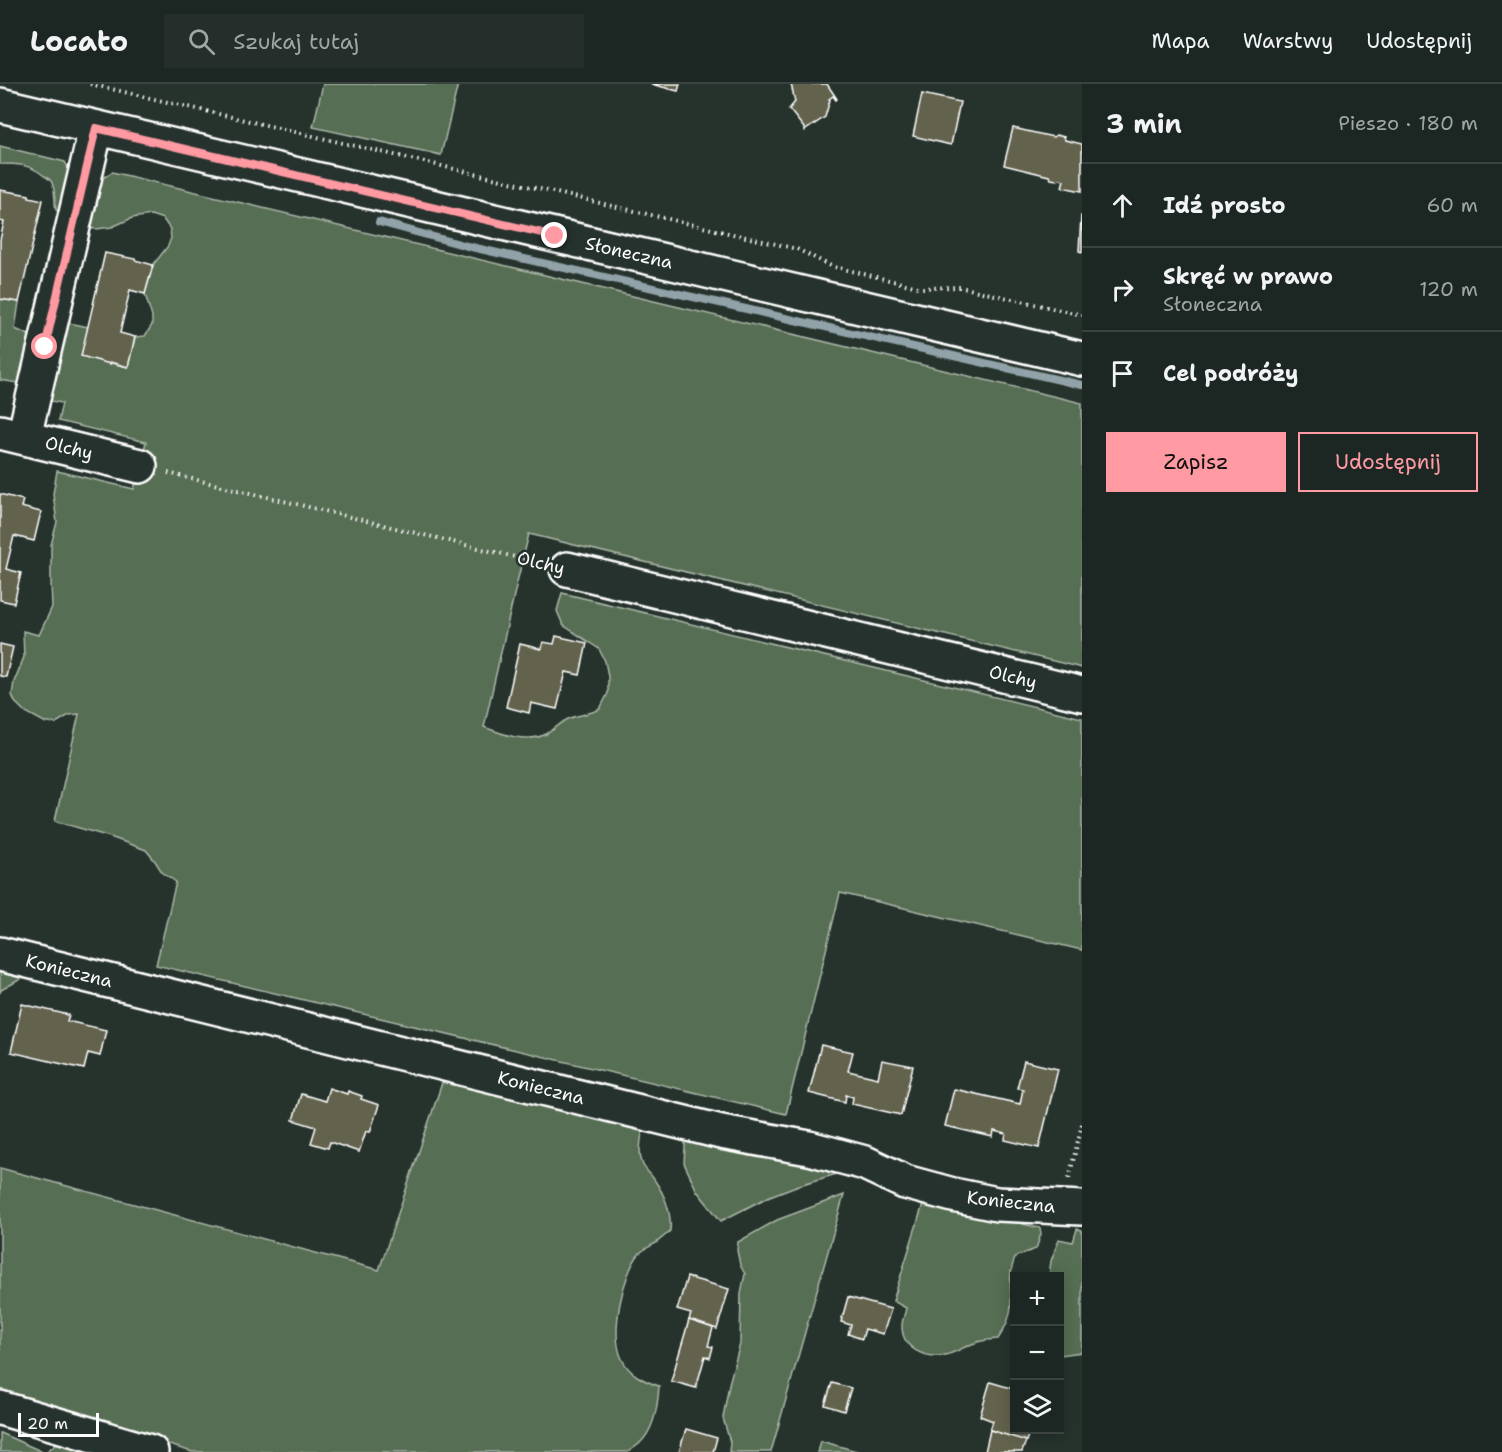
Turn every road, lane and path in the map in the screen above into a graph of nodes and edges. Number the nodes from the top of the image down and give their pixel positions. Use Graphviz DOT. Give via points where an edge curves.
graph roads {
  1 [pos="90,84"];
  2 [pos="0,105"];
  3 [pos="96,128"];
  4 [pos="1082,315"];
  5 [pos="1082,359"];
  6 [pos="12,434"];
  7 [pos="140,466"];
  8 [pos="567,569"];
  9 [pos="1082,694"];
  10 [pos="0,954"];
  11 [pos="1082,1124"];
  12 [pos="1072,1208"];
  13 [pos="0,1408"];
  14 [pos="151,1452"];
  1 -- 4 [label="path" via="797,249 831,266 922,288 960,287"];
  2 -- 3 [label="street, Słoneczna"];
  3 -- 5 [label="street, Słoneczna"];
  3 -- 6 [label="street"];
  6 -- 7 [label="street, Olchy"];
  7 -- 8 [label="path, Olchy"];
  8 -- 9 [label="street, Olchy"];
  10 -- 12 [label="street, Konieczna" via="721,1132 809,1148 865,1163 905,1182 953,1195 997,1204"];
  11 -- 12 [label="path"];
  13 -- 14 [label="street"];
}
